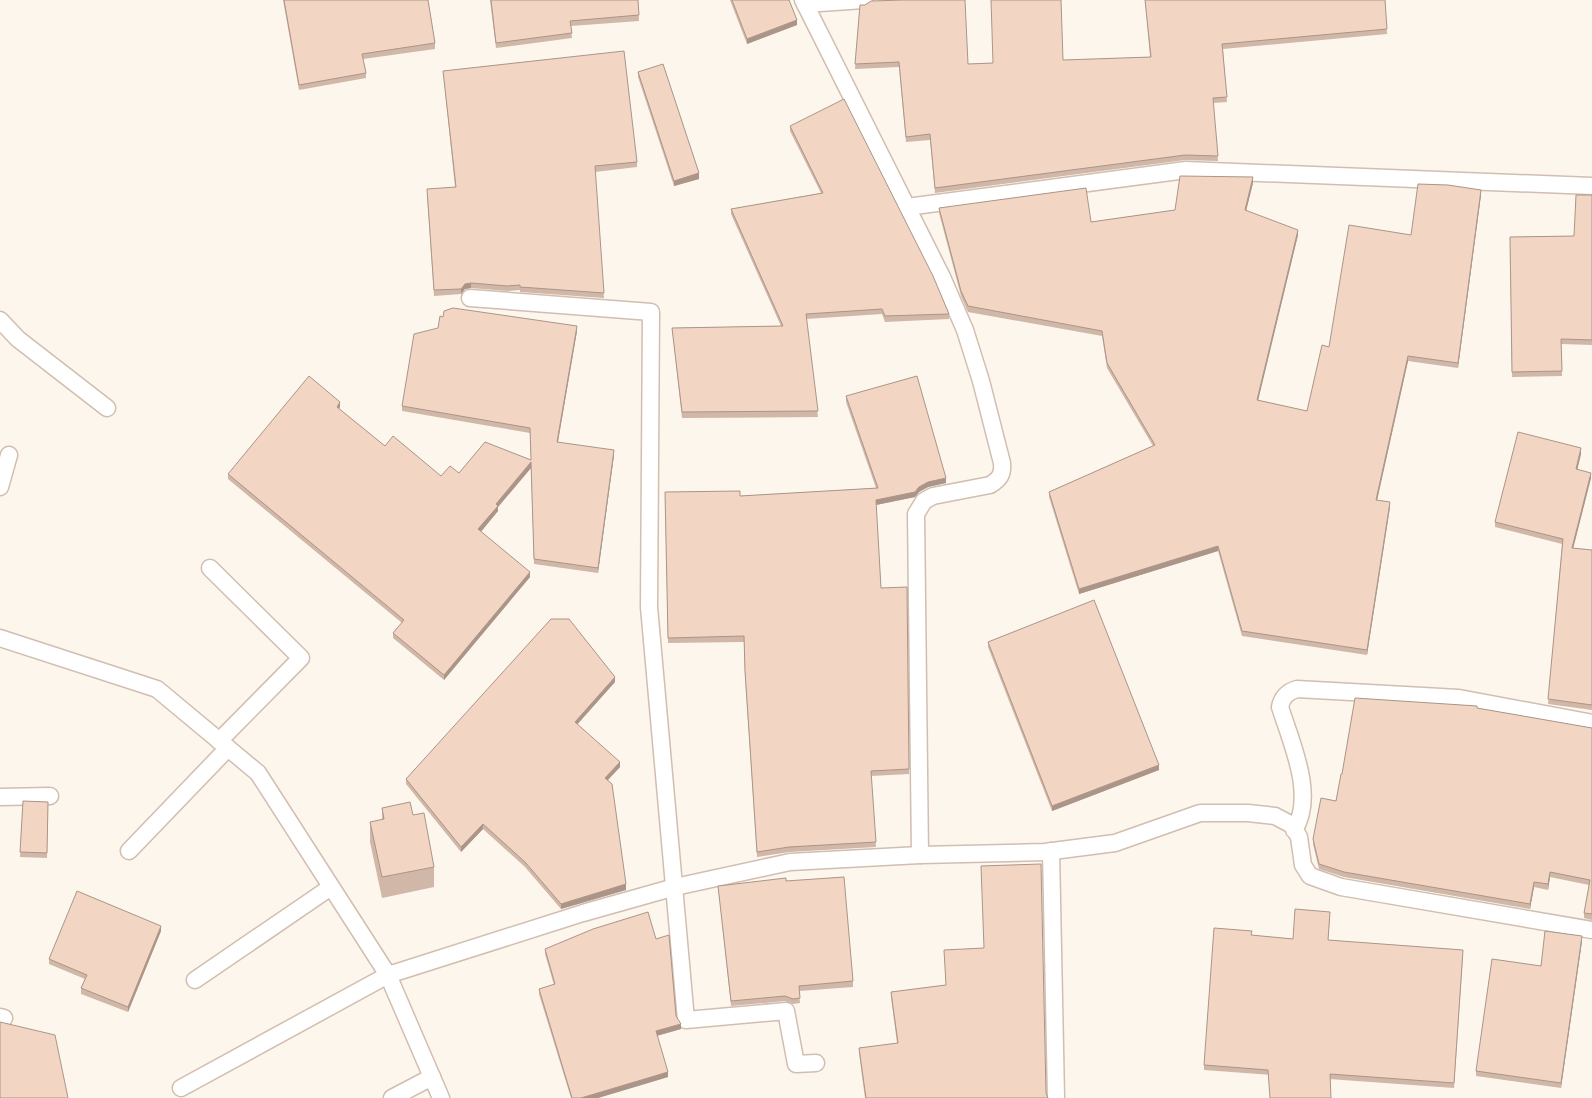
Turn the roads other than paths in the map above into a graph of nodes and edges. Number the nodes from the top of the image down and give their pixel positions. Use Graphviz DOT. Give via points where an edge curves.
graph roads {
  1 [pos="864,0"];
  2 [pos="804,2"];
  3 [pos="1592,186"];
  4 [pos="907,207"];
  5 [pos="470,298"];
  6 [pos="0,320"];
  7 [pos="107,408"];
  8 [pos="9,456"];
  9 [pos="0,487"];
  10 [pos="210,568"];
  11 [pos="0,638"];
  12 [pos="1592,723"];
  13 [pos="223,744"];
  14 [pos="50,796"];
  15 [pos="0,797"];
  16 [pos="1294,830"];
  17 [pos="1051,851"];
  18 [pos="129,852"];
  19 [pos="920,855"];
  20 [pos="331,886"];
  21 [pos="675,887"];
  22 [pos="1592,930"];
  23 [pos="388,975"];
  24 [pos="195,980"];
  25 [pos="816,1063"];
  26 [pos="432,1077"];
  27 [pos="181,1088"];
  28 [pos="392,1098"];
  29 [pos="441,1098"];
  30 [pos="1056,1098"];
  1 -- 2 [label="street"];
  2 -- 4 [label="street"];
  3 -- 4 [label="street" via="1186,170"];
  4 -- 19 [label="street" via="965,330 1003,469 998,481 990,485 932,496 916,514"];
  5 -- 21 [label="street" via="651,312 649,607"];
  6 -- 7 [label="street" via="18,339"];
  8 -- 9 [label="street"];
  10 -- 13 [label="street" via="301,658"];
  11 -- 13 [label="street" via="156,689"];
  12 -- 16 [label="street" via="1459,698 1292,691 1280,707 1300,769 1303,806"];
  13 -- 18 [label="street"];
  13 -- 20 [label="street" via="258,774"];
  14 -- 15 [label="street"];
  16 -- 17 [label="street" via="1292,825 1275,816 1200,813 1115,843"];
  16 -- 22 [label="street" via="1299,837 1303,865 1310,876 1341,887"];
  17 -- 19 [label="street"];
  17 -- 30 [label="street"];
  19 -- 21 [label="street" via="790,862"];
  20 -- 23 [label="street"];
  20 -- 24 [label="street"];
  21 -- 23 [label="street"];
  21 -- 25 [label="street" via="686,1020 786,1011 796,1064"];
  23 -- 26 [label="street"];
  23 -- 27 [label="street"];
  26 -- 28 [label="street"];
  26 -- 29 [label="street"];
}
